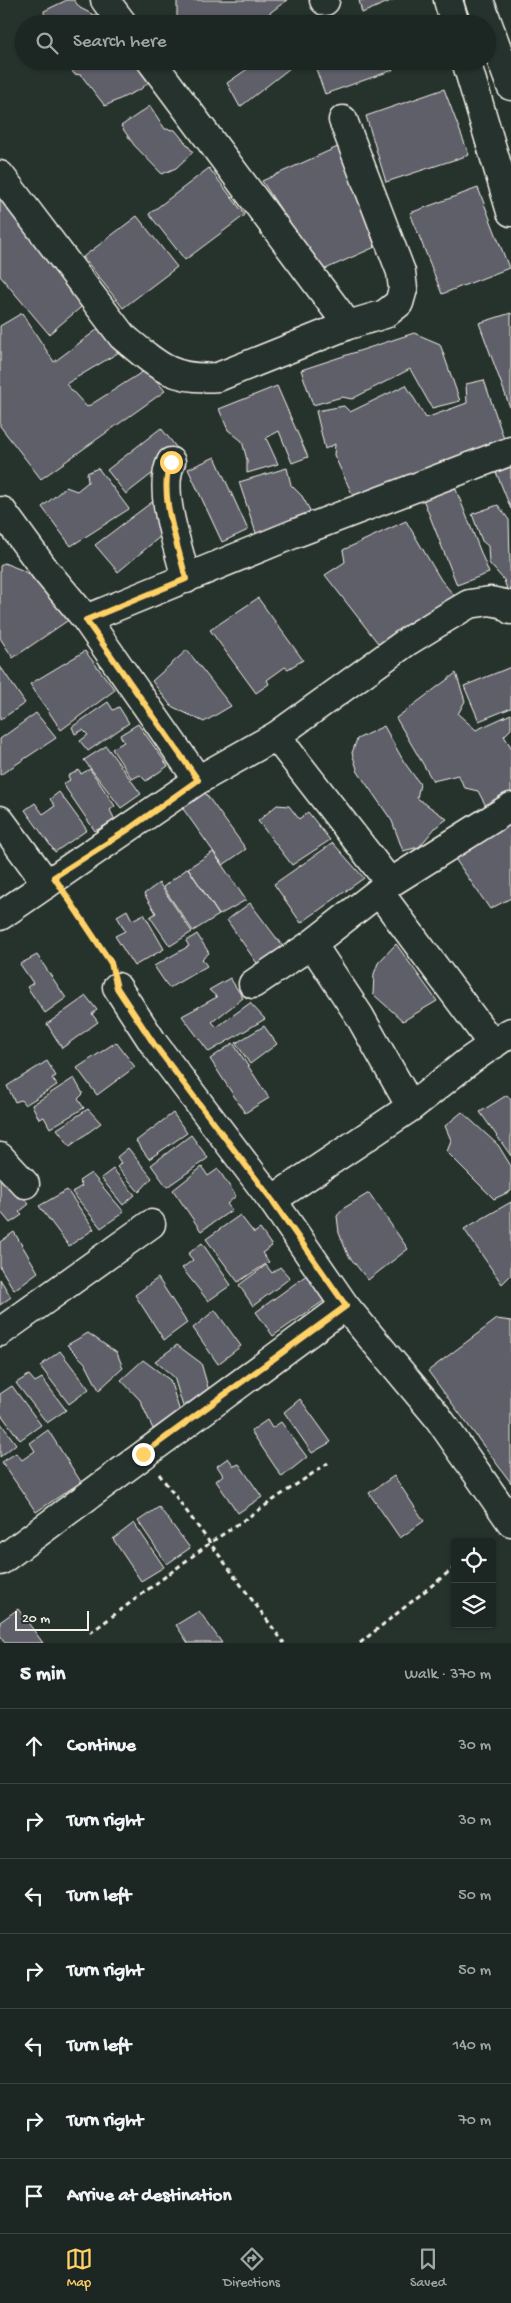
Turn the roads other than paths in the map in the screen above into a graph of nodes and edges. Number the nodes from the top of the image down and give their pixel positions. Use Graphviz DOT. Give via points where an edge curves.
graph roads {
  1 [pos="106,0"];
  2 [pos="448,0"];
  3 [pos="480,0"];
  4 [pos="117,15"];
  5 [pos="452,15"];
  6 [pos="485,15"];
  7 [pos="496,44"];
  8 [pos="158,70"];
  9 [pos="469,70"];
  10 [pos="511,86"];
  11 [pos="344,120"];
  12 [pos="0,175"];
  13 [pos="511,212"];
  14 [pos="348,325"];
  15 [pos="511,451"];
  16 [pos="171,462"];
  17 [pos="1,511"];
  18 [pos="186,579"];
  19 [pos="511,610"];
  20 [pos="86,620"];
  21 [pos="276,736"];
  22 [pos="198,780"];
  23 [pos="511,807"];
  24 [pos="0,820"];
  25 [pos="50,880"];
  26 [pos="385,887"];
  27 [pos="0,916"];
  28 [pos="312,944"];
  29 [pos="253,984"];
  30 [pos="117,988"];
  31 [pos="502,1038"];
  32 [pos="411,1107"];
  33 [pos="0,1157"];
  34 [pos="25,1184"];
  35 [pos="272,1200"];
  36 [pos="151,1224"];
  37 [pos="346,1306"];
  38 [pos="0,1332"];
  39 [pos="511,1522"];
  40 [pos="0,1561"];
  1 -- 4 [label="street"];
  2 -- 5 [label="street"];
  3 -- 6 [label="street"];
  7 -- 10 [label="street"];
  8 -- 14 [label="street"];
  9 -- 13 [label="street"];
  11 -- 14 [label="street" via="401,272 403,289 399,304 385,314"];
  12 -- 14 [label="street" via="122,336 173,374 196,379 218,377"];
  15 -- 18 [label="street" via="359,508"];
  16 -- 18 [label="street" via="166,497"];
  17 -- 20 [label="street"];
  18 -- 20 [label="street"];
  19 -- 21 [label="street" via="505,604 490,601 469,604 408,641"];
  20 -- 22 [label="street"];
  21 -- 22 [label="street"];
  21 -- 26 [label="street"];
  22 -- 25 [label="street"];
  23 -- 26 [label="street"];
  24 -- 25 [label="street"];
  25 -- 27 [label="street"];
  26 -- 28 [label="street"];
  26 -- 31 [label="street"];
  28 -- 29 [label="street"];
  28 -- 32 [label="street" via="359,1015"];
  30 -- 35 [label="street" via="154,1044"];
  31 -- 32 [label="street"];
  32 -- 35 [label="street"];
  33 -- 34 [label="street"];
  35 -- 37 [label="street"];
  36 -- 38 [label="street"];
  37 -- 39 [label="street" via="437,1416"];
  37 -- 40 [label="street"];
}
